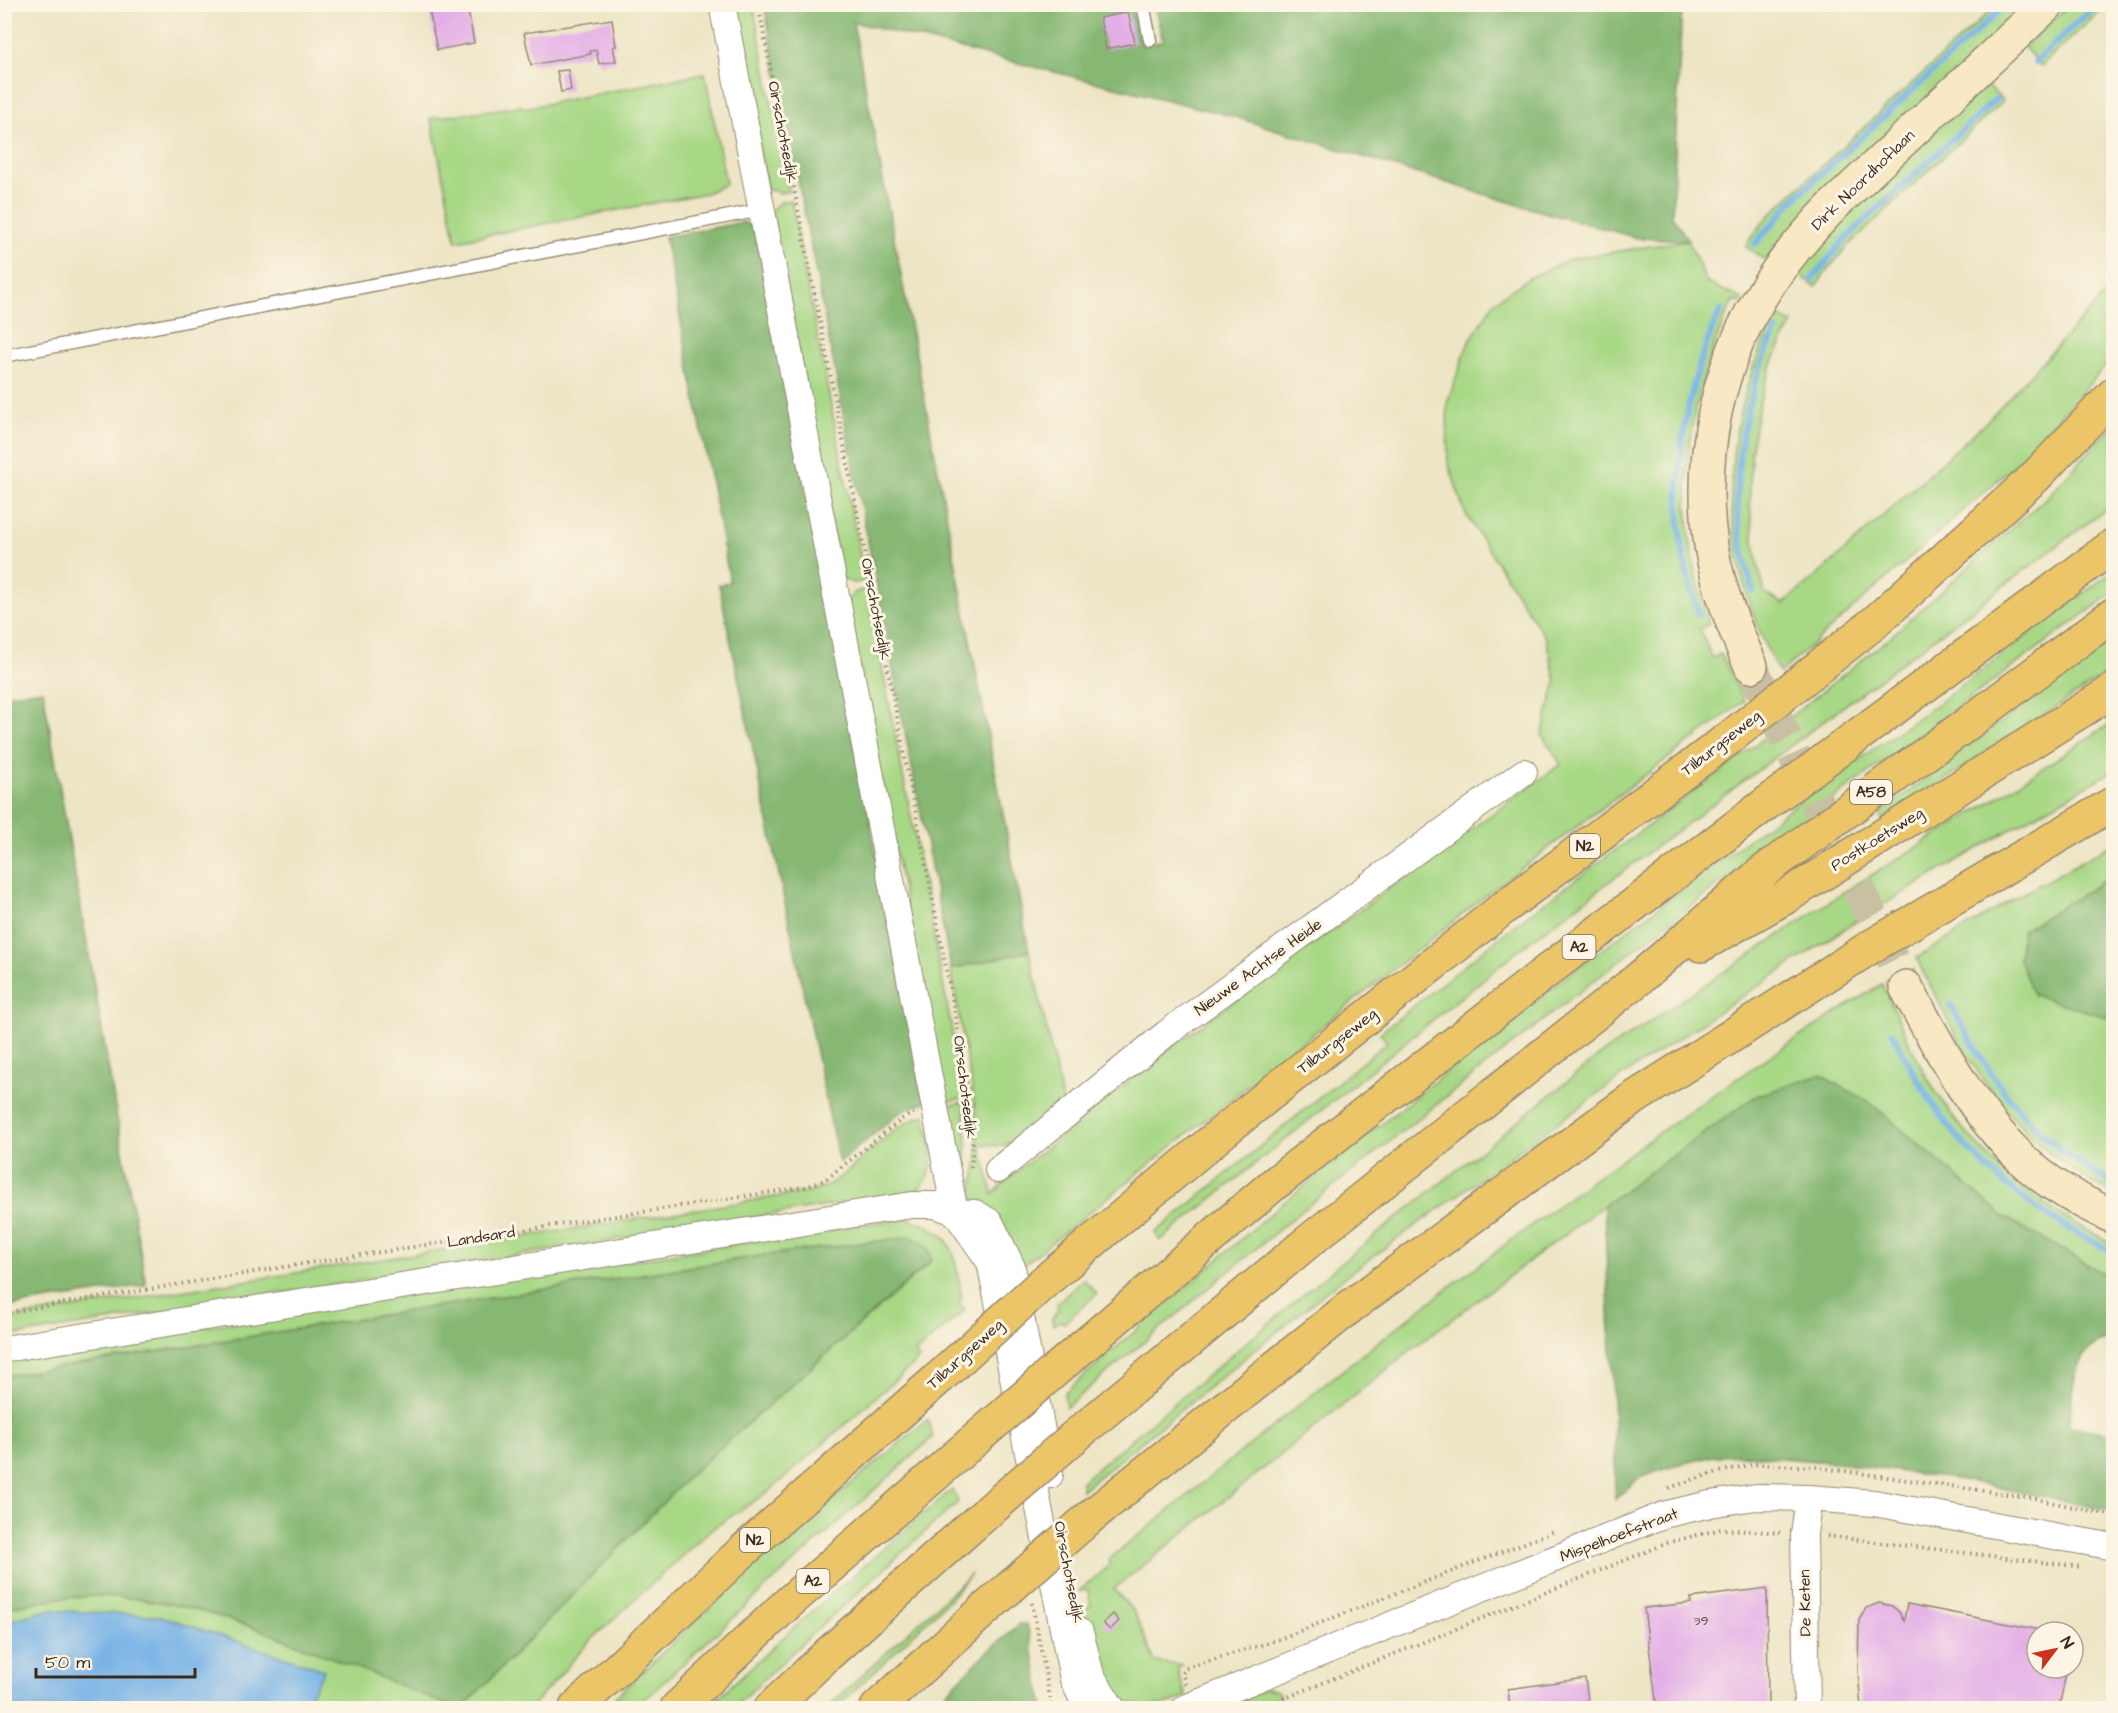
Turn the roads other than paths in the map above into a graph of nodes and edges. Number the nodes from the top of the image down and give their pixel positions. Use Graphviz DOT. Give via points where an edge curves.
graph roads {
  1 [pos="722,4"];
  2 [pos="1143,4"];
  3 [pos="2048,4"];
  4 [pos="1150,40"];
  5 [pos="761,210"];
  6 [pos="4,356"];
  7 [pos="2114,394"];
  8 [pos="2114,545"];
  9 [pos="2114,614"];
  10 [pos="1751,666"];
  11 [pos="2114,690"];
  12 [pos="1524,772"];
  13 [pos="2114,803"];
  14 [pos="1636,981"];
  15 [pos="1906,987"];
  16 [pos="998,1170"];
  17 [pos="956,1212"];
  18 [pos="2114,1217"];
  19 [pos="4,1349"];
  20 [pos="1809,1498"];
  21 [pos="2114,1547"];
  22 [pos="576,1708"];
  23 [pos="677,1708"];
  24 [pos="771,1708"];
  25 [pos="877,1708"];
  26 [pos="1092,1708"];
  27 [pos="1112,1708"];
  28 [pos="1185,1708"];
  29 [pos="1807,1708"];
  1 -- 5 [label="street, Oirschotsedijk"];
  2 -- 4 [label="lane"];
  3 -- 10 [label="street, Dirk Noordhoflaan" via="1814,226 1768,284 1728,364 1708,452 1707,501 1712,547 1726,604"];
  5 -- 6 [label="lane"];
  5 -- 17 [label="street, Oirschotsedijk"];
  7 -- 22 [label="highway, Tilburgseweg / N2, bridge" via="2035,477 1874,623 1506,906 1230,1126 1043,1283 744,1550"];
  8 -- 23 [label="highway, A2, bridge" via="1762,807 1274,1184 786,1605"];
  9 -- 14 [label="highway, A58" via="1764,871"];
  11 -- 14 [label="highway, Postkoetsweg" via="1784,898"];
  12 -- 16 [label="street, Nieuwe Achtse Heide" via="1167,1033"];
  13 -- 25 [label="highway, bridge" via="1872,946 1631,1100 1351,1306 1089,1518"];
  14 -- 24 [label="highway, bridge" via="1309,1240 1073,1438"];
  15 -- 18 [label="street" via="1959,1083 1992,1128 2025,1163 2079,1201"];
  17 -- 19 [label="street" via="935,1205 912,1205"];
  17 -- 26 [label="street, Oirschotsedijk" via="990,1262 1073,1679"];
  17 -- 27 [label="street, Oirschotsedijk" via="975,1213 990,1222 1012,1267 1077,1619 1091,1675"];
  20 -- 21 [label="street, Mispelhoefstraat" via="1874,1503"];
  20 -- 28 [label="street, Mispelhoefstraat" via="1756,1497 1663,1515"];
  20 -- 29 [label="street, De Keten" via="1804,1534"];
}
